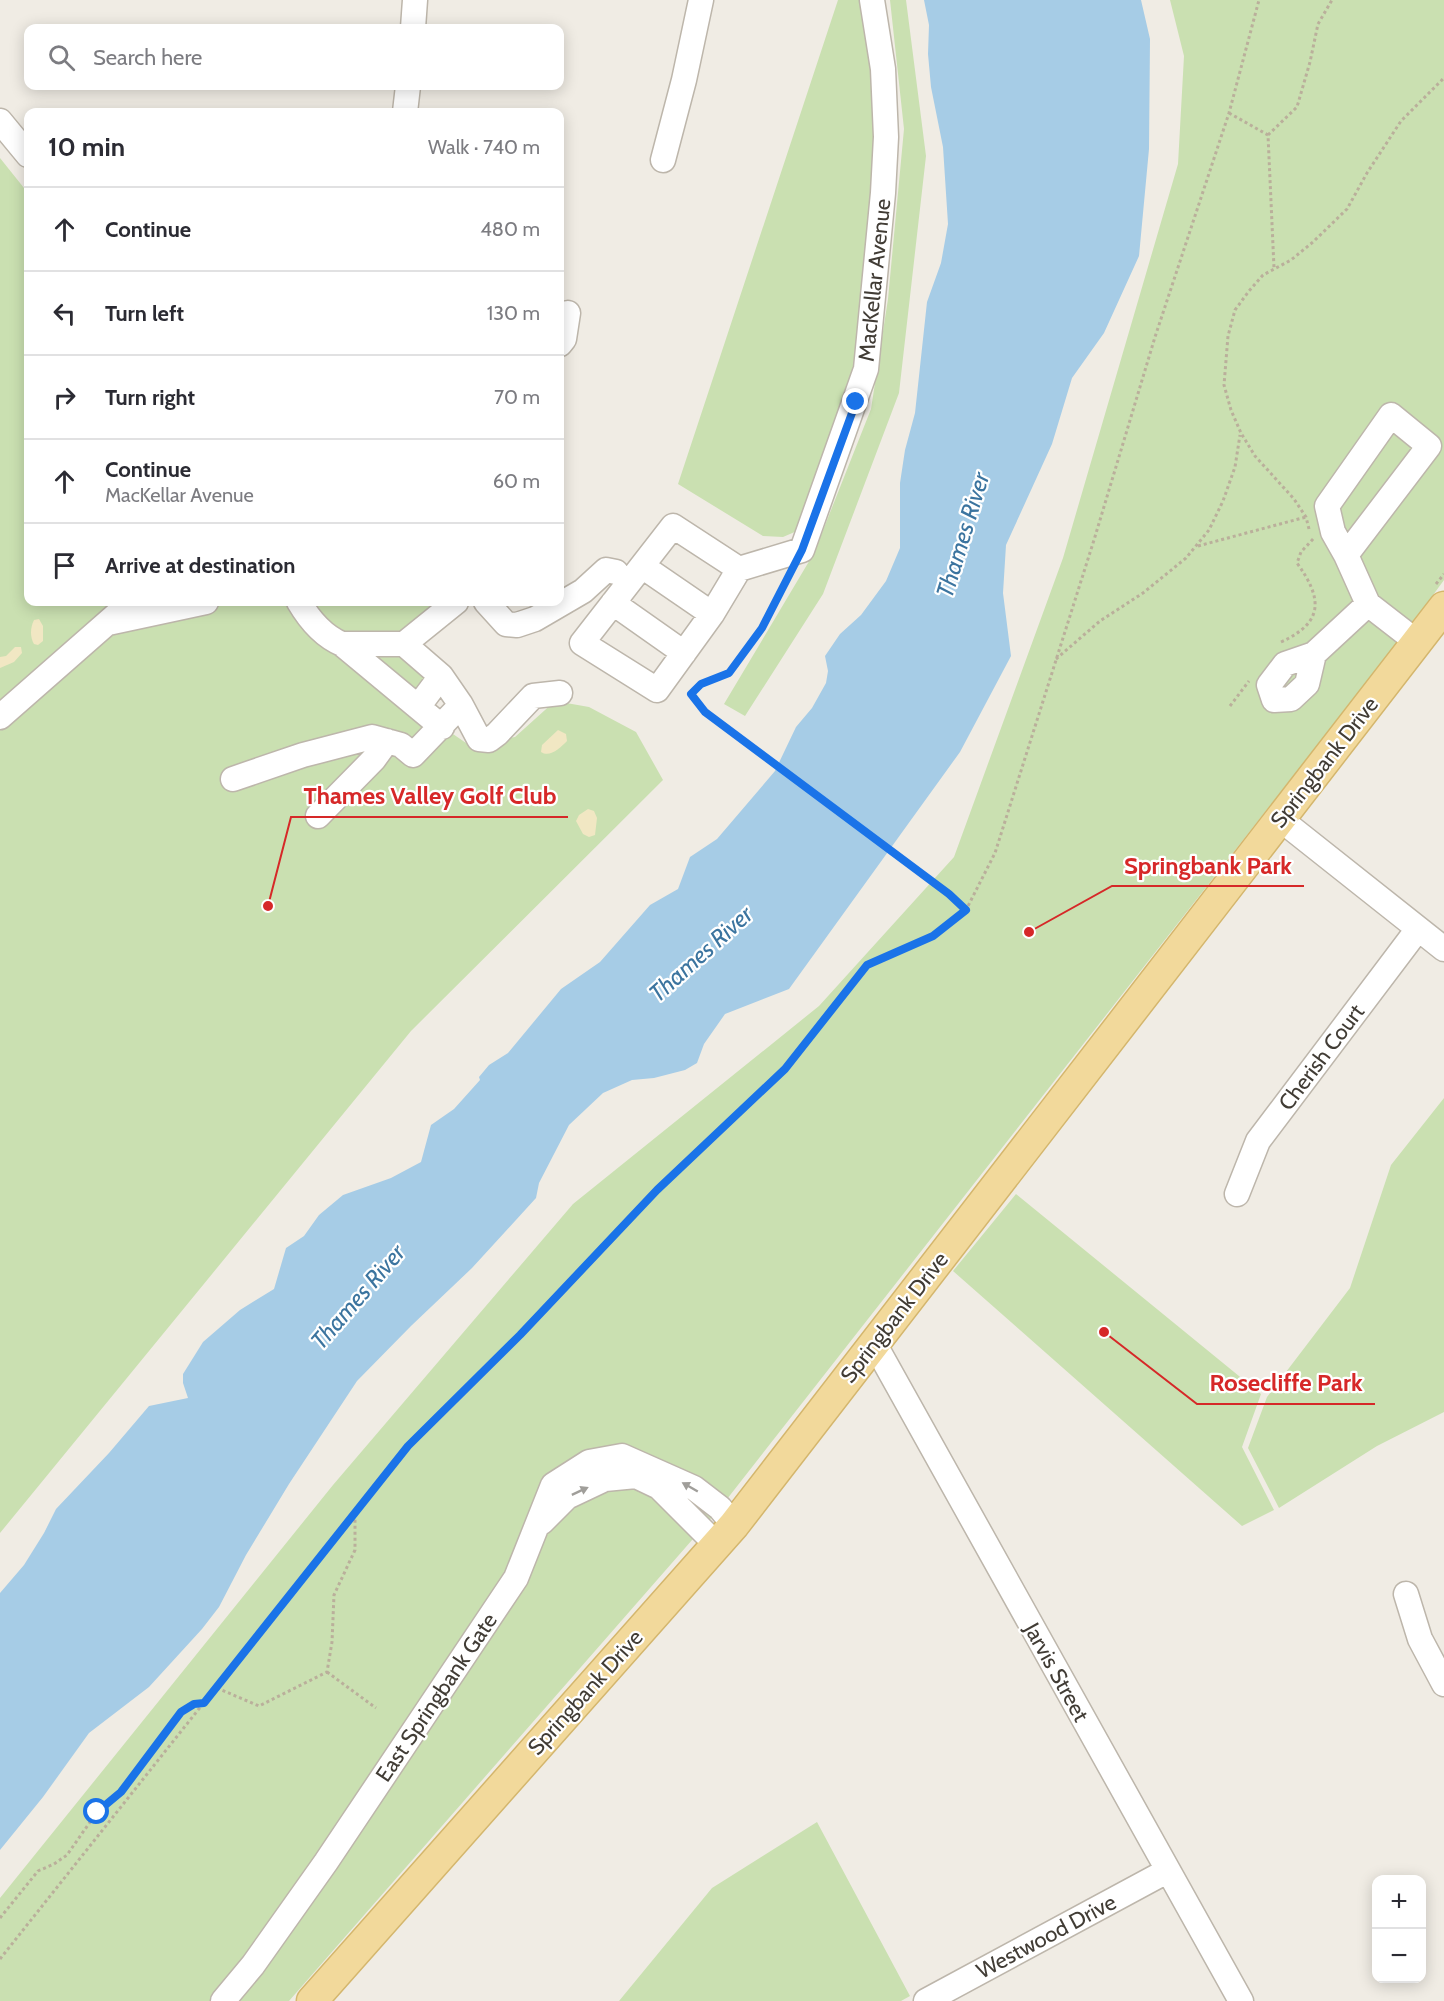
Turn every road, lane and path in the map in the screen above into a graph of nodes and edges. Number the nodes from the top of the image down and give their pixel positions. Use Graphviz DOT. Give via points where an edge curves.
graph roads {
  1 [pos="415,0"];
  2 [pos="700,0"];
  3 [pos="872,0"];
  4 [pos="1259,0"];
  5 [pos="1332,0"];
  6 [pos="413,24"];
  7 [pos="1444,78"];
  8 [pos="408,90"];
  9 [pos="405,108"];
  10 [pos="1229,113"];
  11 [pos="0,121"];
  12 [pos="1268,135"];
  13 [pos="24,150"];
  14 [pos="663,160"];
  15 [pos="1274,268"];
  16 [pos="568,313"];
  17 [pos="564,339"];
  18 [pos="1240,433"];
  19 [pos="1306,517"];
  20 [pos="1322,533"];
  21 [pos="1196,547"];
  22 [pos="802,550"];
  23 [pos="1347,555"];
  24 [pos="642,566"];
  25 [pos="739,569"];
  26 [pos="616,572"];
  27 [pos="564,602"];
  28 [pos="613,603"];
  29 [pos="1368,603"];
  30 [pos="126,606"];
  31 [pos="188,606"];
  32 [pos="302,606"];
  33 [pos="451,606"];
  34 [pos="490,606"];
  35 [pos="557,606"];
  36 [pos="1444,607"];
  37 [pos="712,615"];
  38 [pos="106,624"];
  39 [pos="1417,642"];
  40 [pos="342,644"];
  41 [pos="404,644"];
  42 [pos="1277,644"];
  43 [pos="684,653"];
  44 [pos="1314,654"];
  45 [pos="1056,659"];
  46 [pos="441,676"];
  47 [pos="1250,679"];
  48 [pos="560,693"];
  49 [pos="461,705"];
  50 [pos="1230,706"];
  51 [pos="418,707"];
  52 [pos="0,717"];
  53 [pos="442,727"];
  54 [pos="387,741"];
  55 [pos="233,779"];
  56 [pos="318,816"];
  57 [pos="1280,819"];
  58 [pos="966,910"];
  59 [pos="1418,928"];
  60 [pos="1444,949"];
  61 [pos="1237,1194"];
  62 [pos="874,1343"];
  63 [pos="356,1512"];
  64 [pos="725,1535"];
  65 [pos="1406,1594"];
  66 [pos="327,1672"];
  67 [pos="1444,1684"];
  68 [pos="217,1688"];
  69 [pos="204,1703"];
  70 [pos="376,1708"];
  71 [pos="1167,1871"];
  72 [pos="0,1918"];
  73 [pos="0,1959"];
  74 [pos="223,2001"];
  75 [pos="312,2001"];
  76 [pos="926,2001"];
  77 [pos="1241,2001"];
  1 -- 6 [label="street"];
  2 -- 14 [label="street"];
  3 -- 22 [label="street, MacKellar Avenue" via="883,69 886,137 866,369"];
  4 -- 10 [label="path"];
  5 -- 12 [label="path" via="1318,24 1297,107"];
  7 -- 15 [label="path" via="1401,121 1347,209 1299,254"];
  8 -- 9 [label="street"];
  10 -- 12 [label="path"];
  10 -- 45 [label="path"];
  11 -- 13 [label="street"];
  12 -- 15 [label="path"];
  15 -- 18 [label="path" via="1263,275 1235,310 1228,336 1224,385"];
  16 -- 17 [label="street"];
  18 -- 19 [label="path"];
  18 -- 21 [label="path" via="1235,467 1223,501"];
  19 -- 20 [label="path"];
  19 -- 21 [label="path"];
  20 -- 23 [label="street"];
  20 -- 23 [label="street" via="1327,506 1390,414 1429,446"];
  20 -- 42 [label="path" via="1301,552 1297,563 1311,585 1316,613 1293,636"];
  21 -- 45 [label="path"];
  22 -- 25 [label="street"];
  22 -- 58 [label="path" via="762,628 729,673 701,684 691,694 705,712"];
  23 -- 29 [label="street"];
  24 -- 25 [label="street" via="673,526"];
  24 -- 28 [label="street"];
  24 -- 37 [label="street"];
  25 -- 37 [label="street"];
  26 -- 27 [label="street" via="606,570"];
  28 -- 43 [label="street"];
  28 -- 43 [label="street" via="582,643 657,690"];
  29 -- 39 [label="street"];
  29 -- 44 [label="street"];
  30 -- 38 [label="street"];
  31 -- 38 [label="street"];
  32 -- 40 [label="street" via="330,639"];
  33 -- 41 [label="street"];
  34 -- 35 [label="street" via="506,624 517,625"];
  36 -- 39 [label="main road, Springbank Drive"];
  37 -- 43 [label="street"];
  38 -- 52 [label="street"];
  39 -- 57 [label="main road, Springbank Drive"];
  40 -- 41 [label="street"];
  40 -- 51 [label="street"];
  41 -- 46 [label="street"];
  45 -- 58 [label="path" via="995,853"];
  46 -- 49 [label="street"];
  46 -- 51 [label="street"];
  47 -- 50 [label="path"];
  48 -- 49 [label="street" via="532,696 489,740 479,739"];
  49 -- 53 [label="street"];
  51 -- 53 [label="street"];
  53 -- 54 [label="street" via="413,755 401,745"];
  54 -- 55 [label="street" via="372,737 334,746"];
  54 -- 56 [label="street"];
  57 -- 59 [label="street"];
  57 -- 62 [label="main road, Springbank Drive"];
  58 -- 63 [label="path" via="933,936 867,965 785,1069 657,1190 408,1446"];
  59 -- 60 [label="street"];
  59 -- 61 [label="street, Cherish Court" via="1258,1141"];
  62 -- 64 [label="main road, Springbank Drive"];
  62 -- 71 [label="street, Jarvis Street"];
  63 -- 66 [label="path" via="356,1550 334,1595"];
  63 -- 68 [label="path"];
  64 -- 74 [label="street, East Springbank Gate" via="720,1508 694,1488 622,1456 589,1462 553,1485 516,1578 326,1862 254,1965"];
  64 -- 75 [label="main road, Springbank Drive"];
  65 -- 67 [label="street" via="1420,1639"];
  66 -- 68 [label="path" via="259,1706"];
  66 -- 70 [label="path"];
  68 -- 69 [label="path"];
  69 -- 72 [label="path" via="181,1712 121,1792 97,1812 67,1856 38,1871"];
  69 -- 73 [label="path"];
  71 -- 76 [label="street, Westwood Drive"];
  71 -- 77 [label="street, Jarvis Street"];
}
